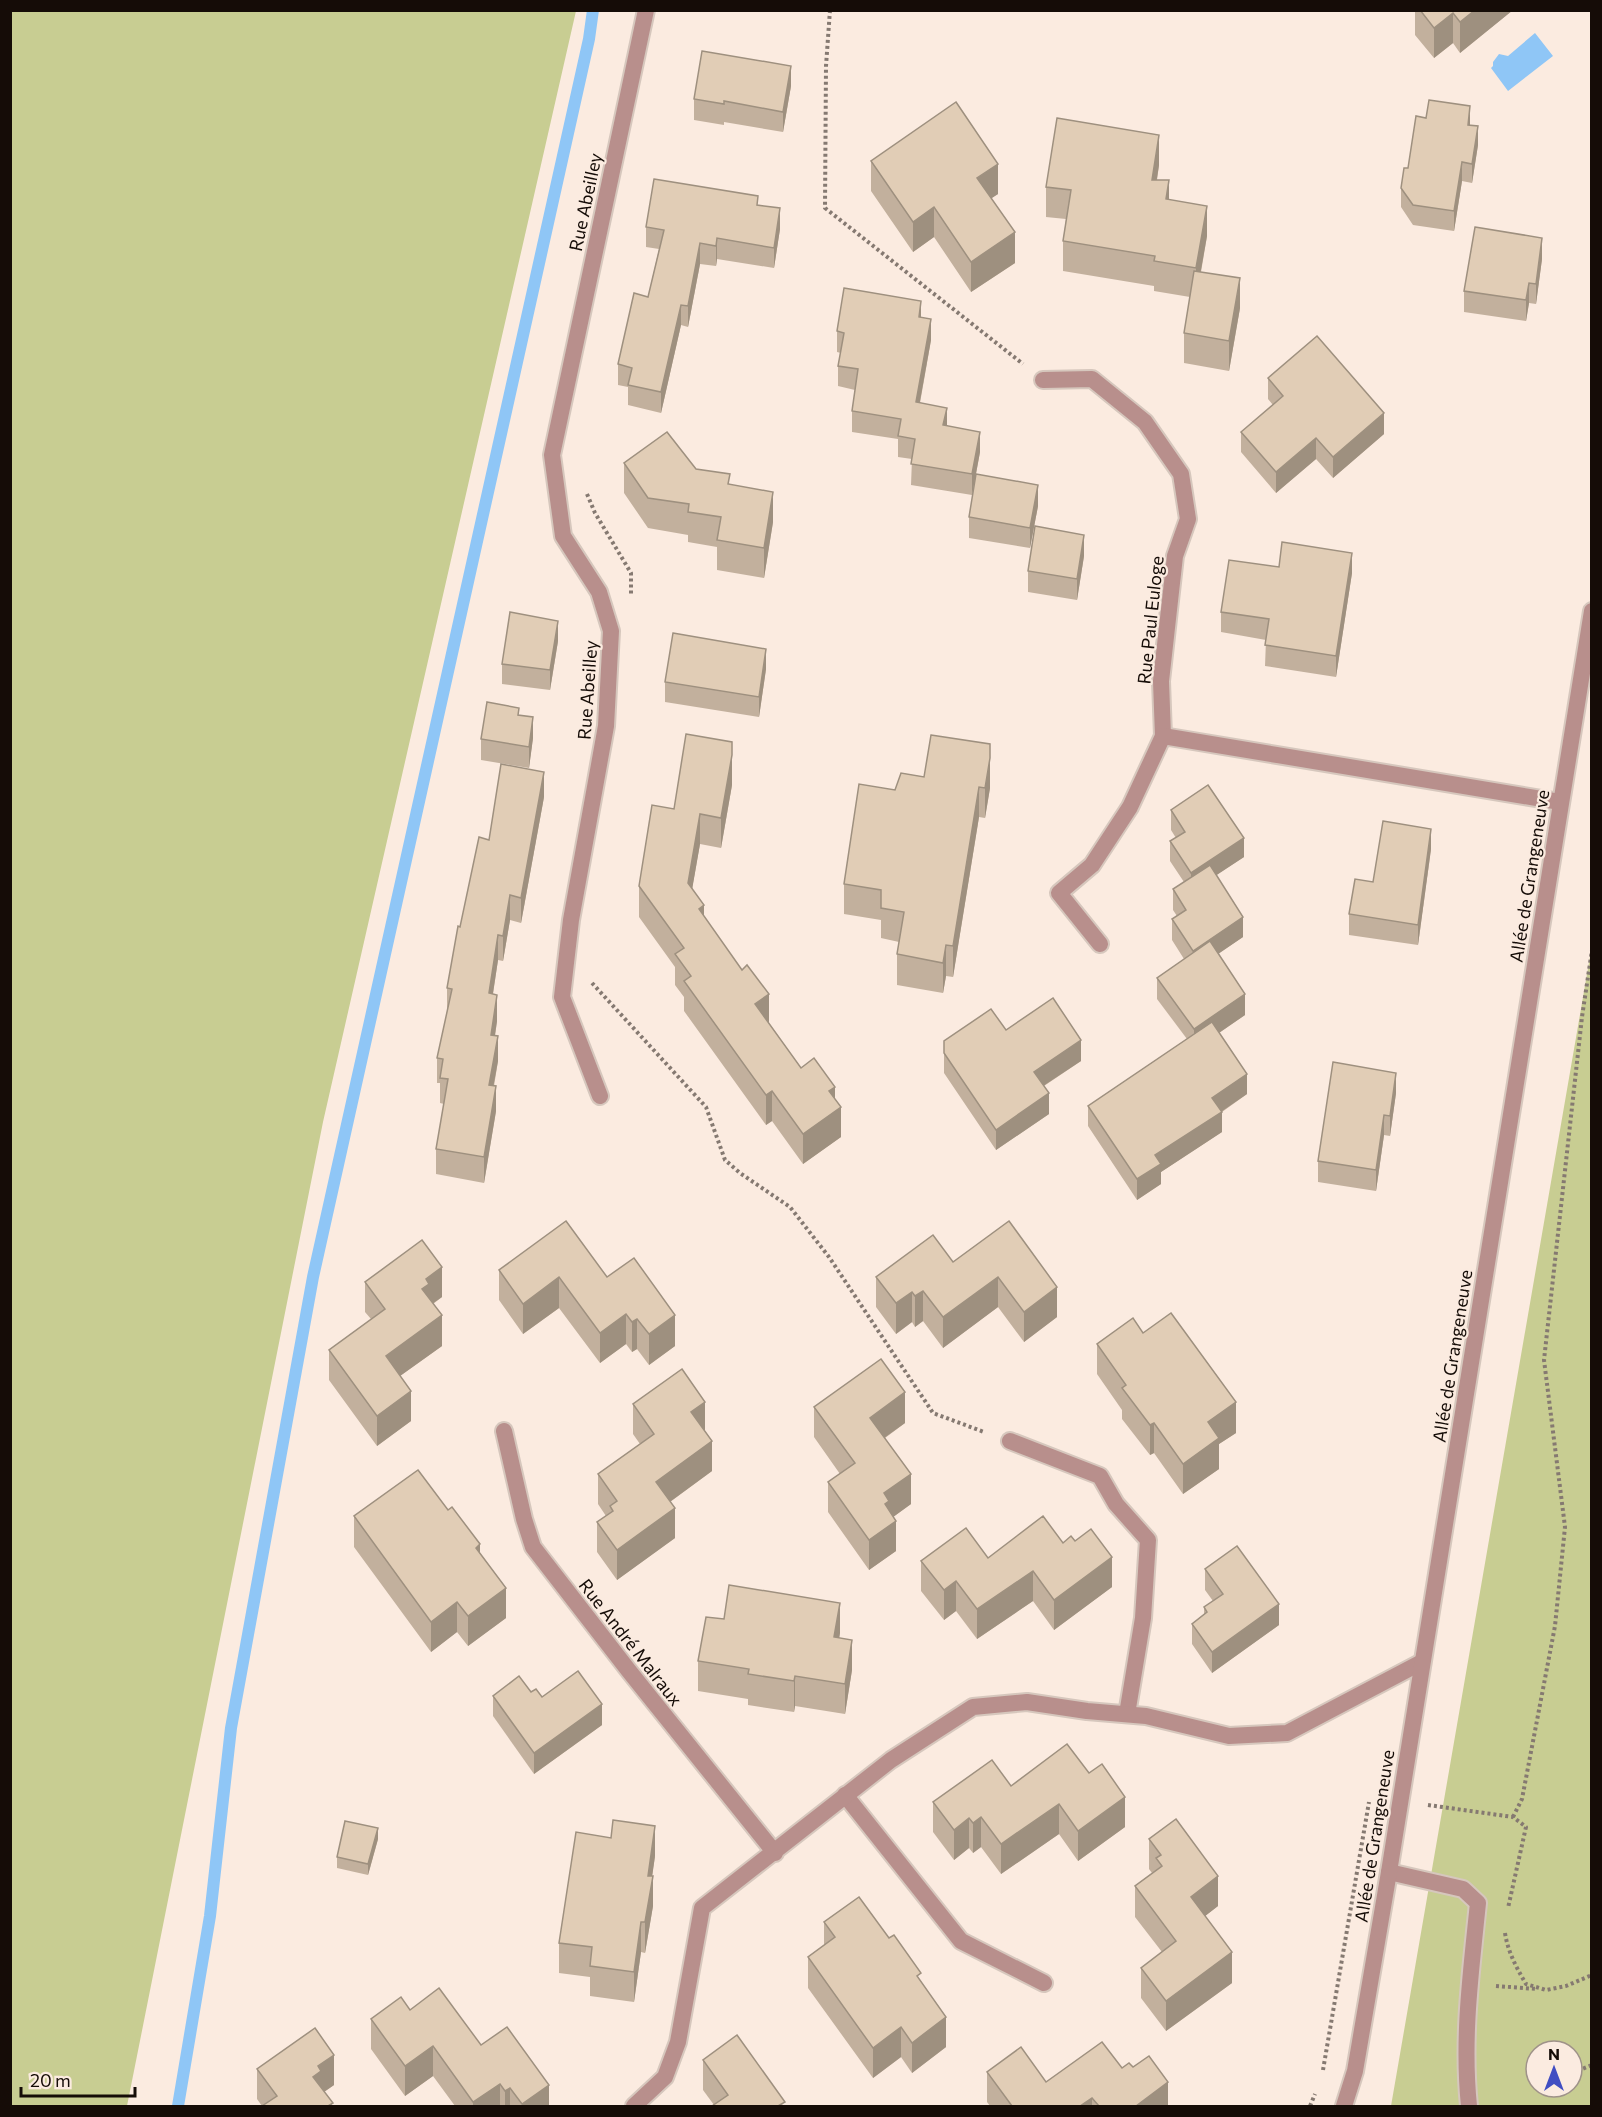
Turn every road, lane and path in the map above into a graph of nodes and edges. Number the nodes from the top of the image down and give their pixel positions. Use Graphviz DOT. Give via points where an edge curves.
graph roads {
  1 [pos="646,10"];
  2 [pos="830,10"];
  3 [pos="1043,380"];
  4 [pos="587,492"];
  5 [pos="631,596"];
  6 [pos="1592,610"];
  7 [pos="1162,736"];
  8 [pos="1560,802"];
  9 [pos="1100,944"];
  10 [pos="1592,950"];
  11 [pos="590,974"];
  12 [pos="600,1096"];
  13 [pos="504,1431"];
  14 [pos="1010,1441"];
  15 [pos="1422,1662"];
  16 [pos="1127,1714"];
  17 [pos="845,1796"];
  18 [pos="1400,1802"];
  19 [pos="1513,1817"];
  20 [pos="775,1852"];
  21 [pos="1389,1872"];
  22 [pos="1506,1917"];
  23 [pos="1505,1927"];
  24 [pos="1592,1975"];
  25 [pos="1044,1983"];
  26 [pos="1469,1983"];
  27 [pos="1546,1990"];
  28 [pos="1323,2073"];
  29 [pos="1318,2088"];
  30 [pos="634,2106"];
  31 [pos="1310,2106"];
  32 [pos="1344,2106"];
  33 [pos="1469,2106"];
  1 -- 12 [label="street, Rue Abeilley" via="552,455 562,536 599,592 610,631 606,726 571,920 562,997"];
  2 -- 3 [label="path" via="825,208"];
  3 -- 7 [label="street, Rue Paul Euloge" via="1092,379 1145,422 1181,474 1188,519 1175,556 1161,681"];
  4 -- 5 [label="path" via="631,573"];
  6 -- 8 [label="street, Allée de Grangeneuve"];
  7 -- 8 [label="street"];
  7 -- 9 [label="street, Rue Paul Euloge" via="1130,807 1092,865 1059,893"];
  8 -- 15 [label="street, Allée de Grangeneuve"];
  10 -- 19 [label="path" via="1544,1360 1564,1527 1556,1626 1522,1799"];
  11 -- 14 [label="path" via="591,981 706,1107 725,1160 790,1207 829,1257 933,1413"];
  13 -- 20 [label="street, Rue André Malraux" via="533,1547"];
  14 -- 16 [label="street" via="1100,1476 1116,1504 1148,1540 1143,1618"];
  15 -- 16 [label="street" via="1287,1733 1229,1736"];
  15 -- 18 [label="street, Allée de Grangeneuve"];
  16 -- 17 [label="street" via="1027,1702 973,1707 891,1760"];
  17 -- 20 [label="street"];
  17 -- 25 [label="street" via="961,1941"];
  18 -- 19 [label="path"];
  18 -- 21 [label="street, Allée de Grangeneuve"];
  18 -- 28 [label="path" via="1369,1800"];
  19 -- 22 [label="path" via="1526,1827"];
  20 -- 30 [label="street" via="702,1908 678,2042 665,2077"];
  21 -- 26 [label="street" via="1463,1889 1478,1903"];
  21 -- 32 [label="street, Allée de Grangeneuve" via="1355,2072"];
  23 -- 27 [label="path" via="1507,1947 1526,1984"];
  24 -- 27 [label="path"];
  26 -- 27 [label="path"];
  26 -- 33 [label="street" via="1465,2047"];
  29 -- 31 [label="path"];
}
